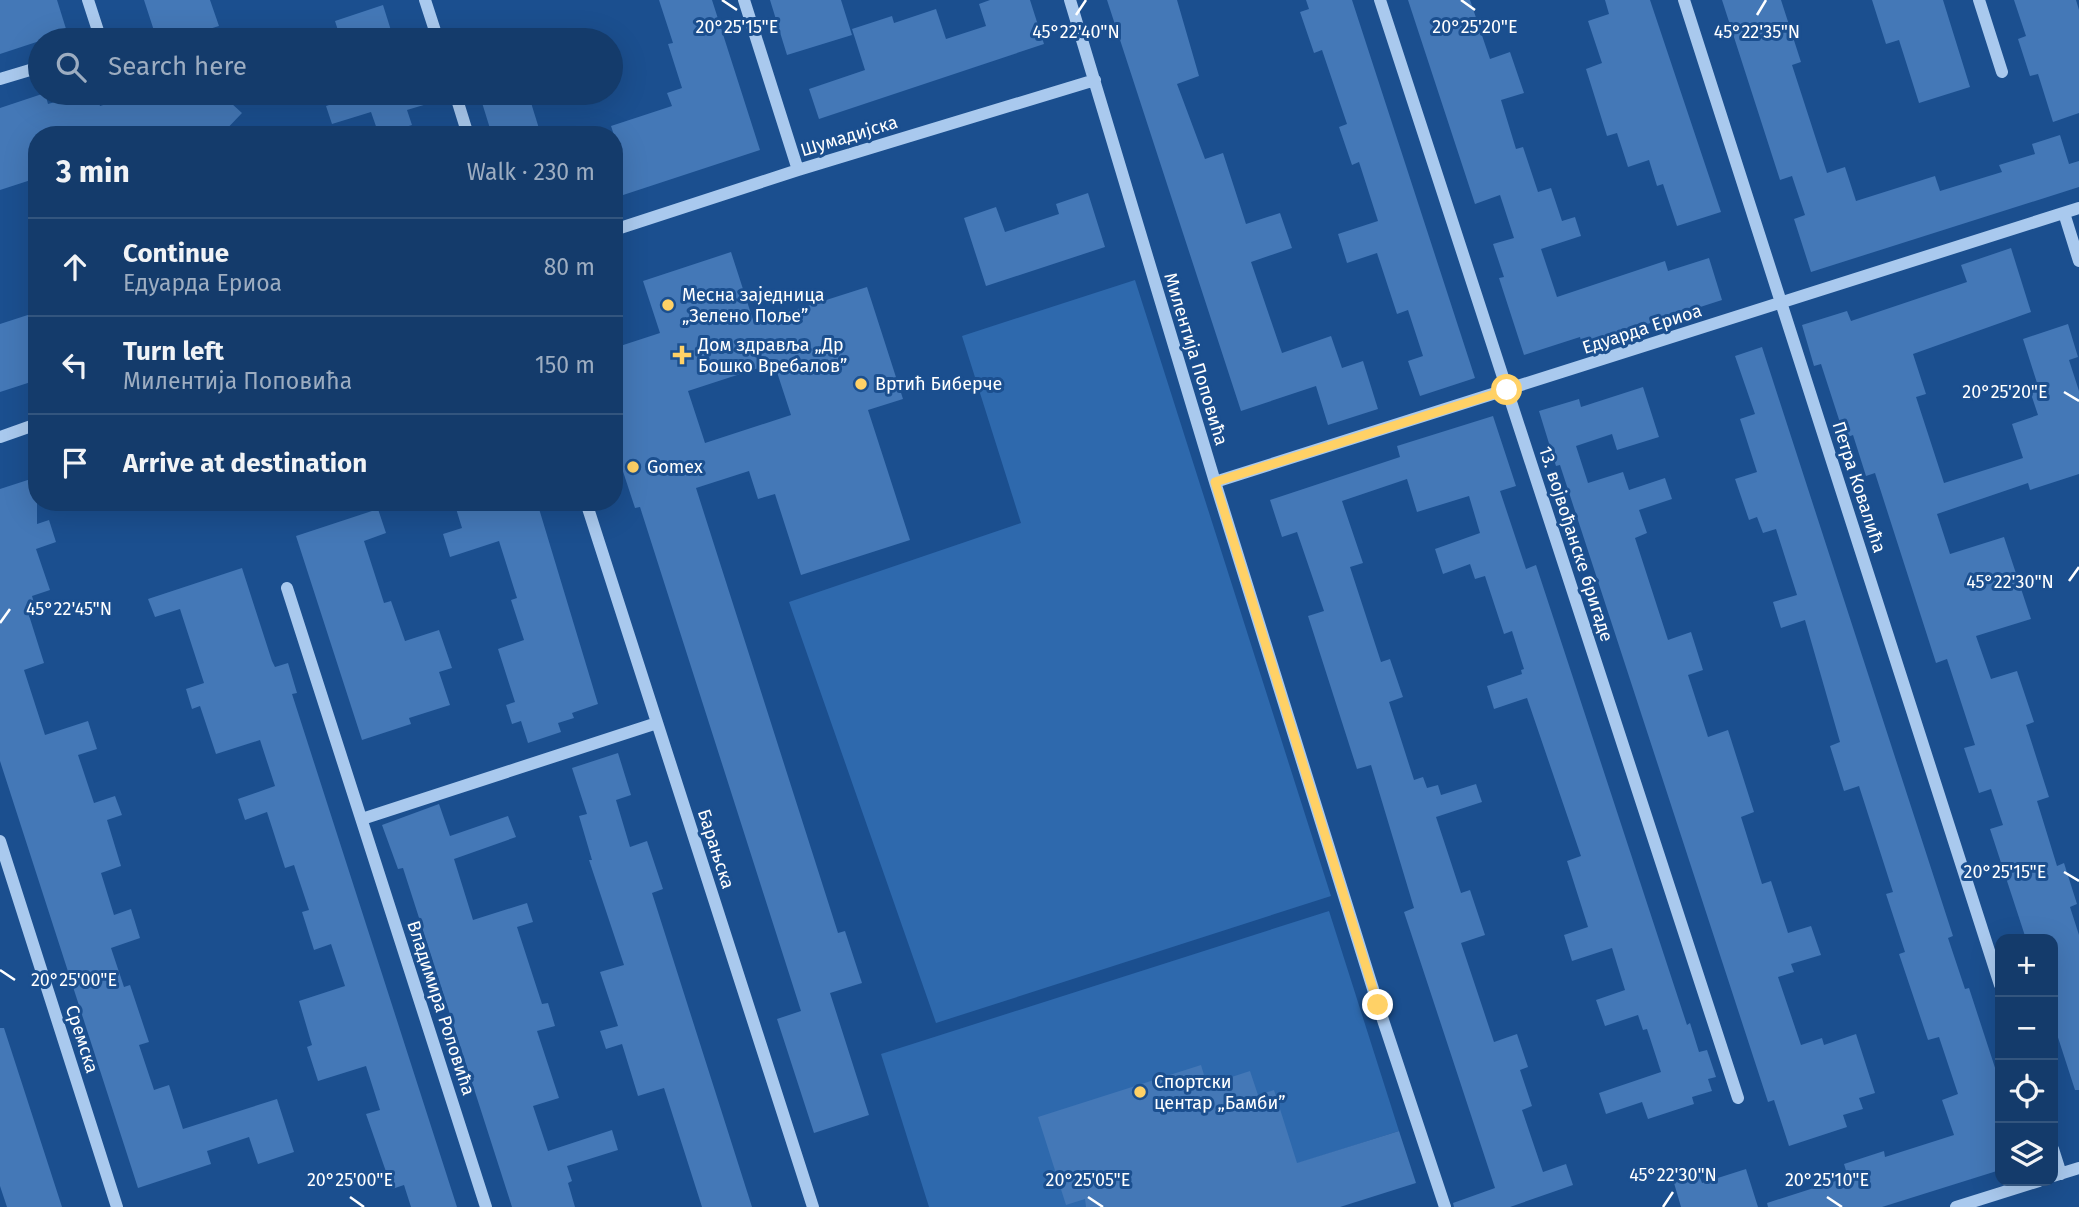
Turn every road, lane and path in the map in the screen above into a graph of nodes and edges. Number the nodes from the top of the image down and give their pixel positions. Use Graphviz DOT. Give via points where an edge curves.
graph roads {
  1 [pos="88,0"];
  2 [pos="425,0"];
  3 [pos="744,0"];
  4 [pos="1070,0"];
  5 [pos="1380,0"];
  6 [pos="1684,0"];
  7 [pos="1979,0"];
  8 [pos="97,28"];
  9 [pos="434,28"];
  10 [pos="28,70"];
  11 [pos="2002,72"];
  12 [pos="0,79"];
  13 [pos="1095,80"];
  14 [pos="459,105"];
  15 [pos="465,126"];
  16 [pos="798,170"];
  17 [pos="2079,208"];
  18 [pos="2064,213"];
  19 [pos="623,227"];
  20 [pos="2079,261"];
  21 [pos="1781,303"];
  22 [pos="1507,390"];
  23 [pos="28,427"];
  24 [pos="0,437"];
  25 [pos="1215,482"];
  26 [pos="589,511"];
  27 [pos="287,588"];
  28 [pos="657,723"];
  29 [pos="362,819"];
  30 [pos="0,841"];
  31 [pos="1995,969"];
  32 [pos="1738,1098"];
  33 [pos="2079,1168"];
  34 [pos="2058,1175"];
  35 [pos="2023,1186"];
  36 [pos="117,1207"];
  37 [pos="486,1207"];
  38 [pos="813,1207"];
  39 [pos="1446,1207"];
  40 [pos="1956,1207"];
  1 -- 8 [label="street"];
  2 -- 9 [label="street"];
  3 -- 16 [label="street"];
  4 -- 13 [label="street, Милентија Поповића"];
  5 -- 22 [label="street, 13. војвођанске бригаде"];
  6 -- 21 [label="street, Петра Ковалића"];
  7 -- 11 [label="street"];
  10 -- 12 [label="street"];
  13 -- 16 [label="street, Шумадијска"];
  13 -- 25 [label="street, Милентија Поповића"];
  14 -- 15 [label="street"];
  16 -- 19 [label="street, Шумадијска"];
  17 -- 18 [label="street, Едуарда Ериоа"];
  18 -- 20 [label="street"];
  18 -- 21 [label="street, Едуарда Ериоа"];
  21 -- 22 [label="street, Едуарда Ериоа"];
  21 -- 31 [label="street, Петра Ковалића"];
  22 -- 25 [label="street, Едуарда Ериоа"];
  22 -- 32 [label="street, 13. војвођанске бригаде"];
  23 -- 24 [label="street"];
  25 -- 39 [label="street, Милентија Поповића"];
  26 -- 28 [label="street, Барањска"];
  27 -- 29 [label="street, Владимира Роловића"];
  28 -- 29 [label="street"];
  28 -- 38 [label="street, Барањска"];
  29 -- 37 [label="street, Владимира Роловића"];
  30 -- 36 [label="street, Сремска"];
  33 -- 34 [label="street"];
  35 -- 40 [label="street"];
}
